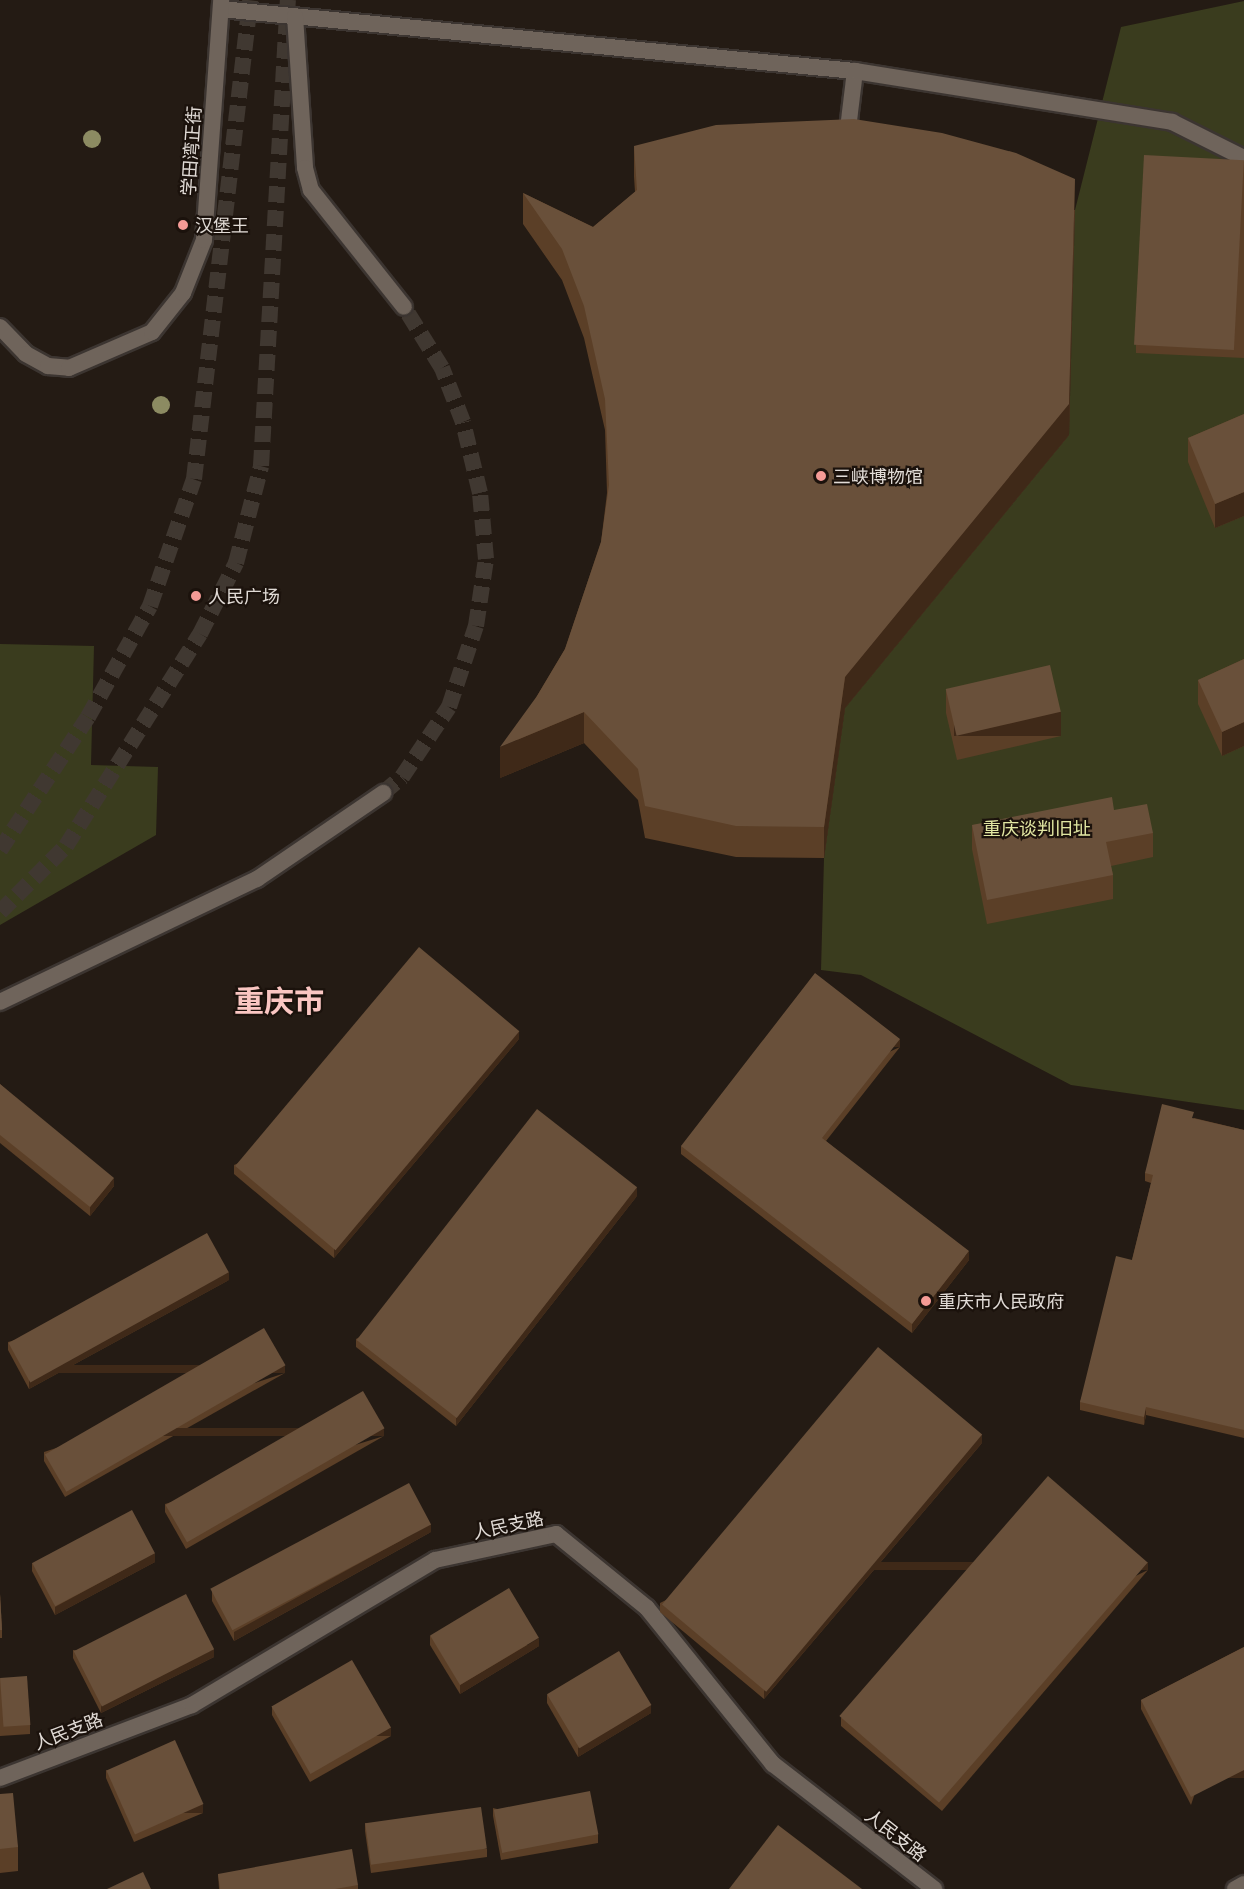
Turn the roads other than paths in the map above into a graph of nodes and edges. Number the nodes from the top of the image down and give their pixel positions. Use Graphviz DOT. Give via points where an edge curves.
graph roads {
  1 [pos="221,4"];
  2 [pos="295,16"];
  3 [pos="855,71"];
  4 [pos="847,137"];
  5 [pos="1244,158"];
  6 [pos="404,307"];
  7 [pos="0,327"];
  8 [pos="383,793"];
  9 [pos="0,1002"];
  10 [pos="0,1778"];
  11 [pos="1244,1884"];
  12 [pos="934,1889"];
  13 [pos="1235,1889"];
  1 -- 2 [label="street"];
  1 -- 7 [label="street, 学田湾正街" via="204,240 183,293 152,332 69,368 48,366 26,354"];
  2 -- 3 [label="street"];
  2 -- 6 [label="street" via="305,168 311,190"];
  3 -- 4 [label="street"];
  3 -- 5 [label="street" via="1172,122"];
  8 -- 9 [label="street" via="257,879"];
  10 -- 12 [label="street, 人民支路" via="192,1705 435,1560 556,1534 647,1608 773,1764"];
  11 -- 13 [label="street"];
}
